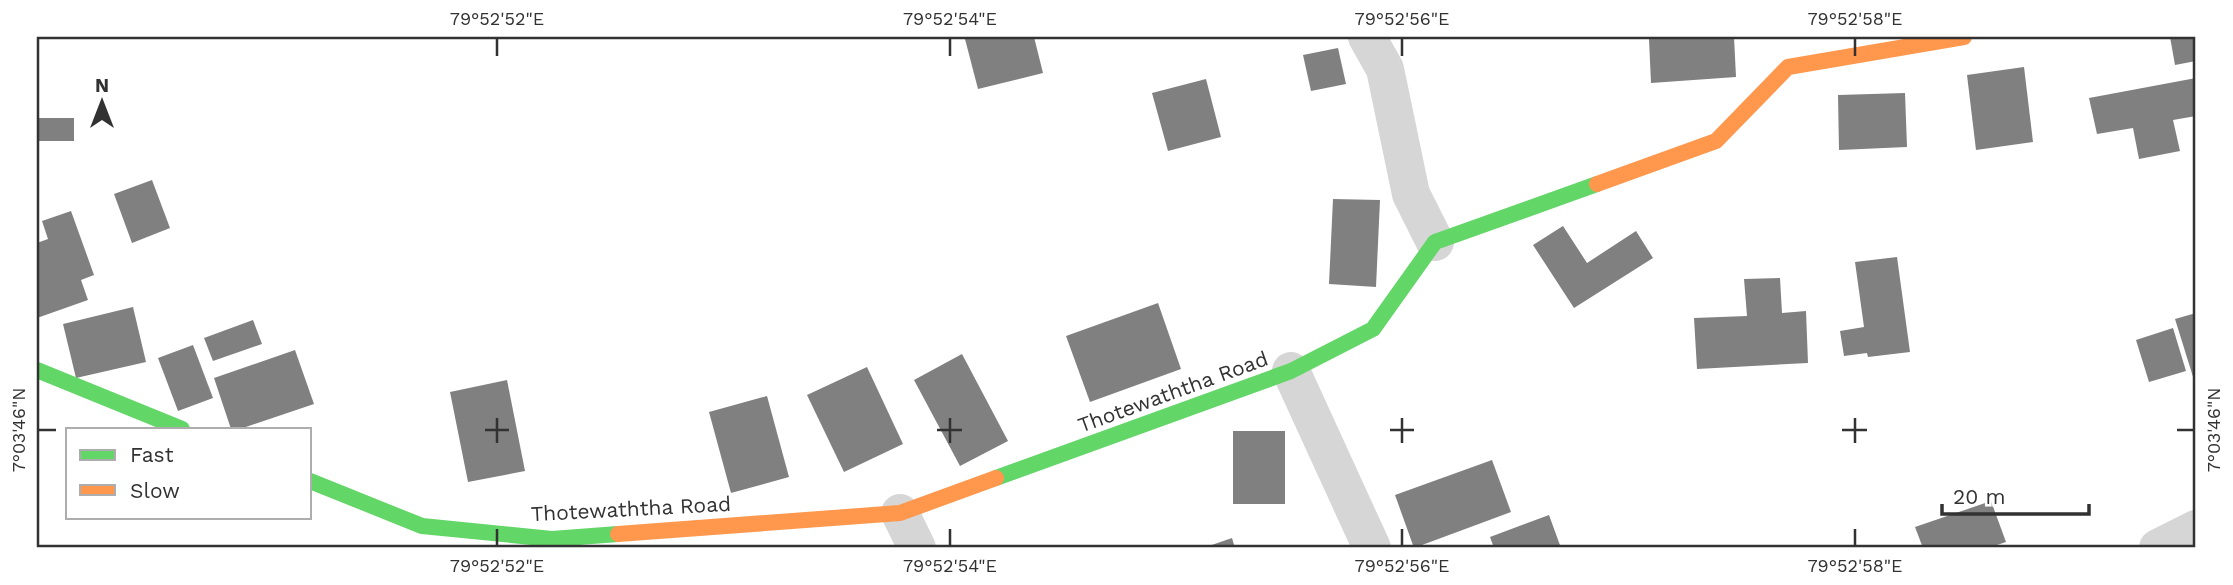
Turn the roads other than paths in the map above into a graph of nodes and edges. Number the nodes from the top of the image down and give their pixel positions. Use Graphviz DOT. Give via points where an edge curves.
graph roads {
  1 [pos="1367,37"];
  2 [pos="1964,37"];
  3 [pos="1434,242"];
  4 [pos="37,370"];
  5 [pos="1291,372"];
  6 [pos="180,428"];
  7 [pos="312,482"];
  8 [pos="900,513"];
  9 [pos="2196,529"];
  10 [pos="917,548"];
  11 [pos="1372,548"];
  12 [pos="2158,548"];
  1 -- 3 [label="street" via="1385,69 1411,194"];
  2 -- 3 [label="street" via="1788,66 1716,141"];
  3 -- 5 [label="street, Thotewaththa Road" via="1373,329"];
  4 -- 6 [label="street"];
  5 -- 8 [label="street, Thotewaththa Road"];
  5 -- 11 [label="street"];
  7 -- 8 [label="street, Thotewaththa Road" via="422,526 552,539"];
  8 -- 10 [label="street"];
  9 -- 12 [label="street"];
}
